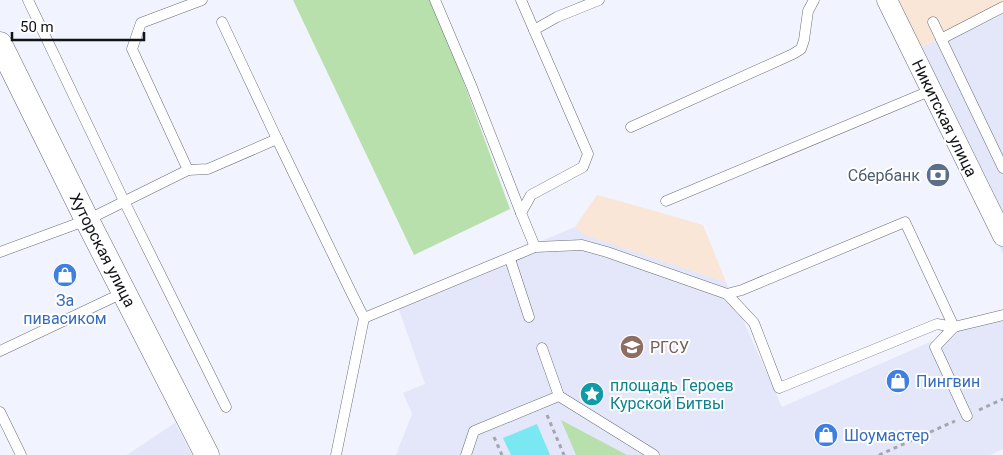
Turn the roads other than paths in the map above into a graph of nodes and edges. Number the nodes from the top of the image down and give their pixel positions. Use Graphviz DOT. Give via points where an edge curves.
graph roads {
  1 [pos="28,0"];
  2 [pos="202,0"];
  3 [pos="435,0"];
  4 [pos="521,0"];
  5 [pos="598,0"];
  6 [pos="814,0"];
  7 [pos="887,0"];
  8 [pos="1003,6"];
  9 [pos="222,22"];
  10 [pos="933,22"];
  11 [pos="534,30"];
  12 [pos="941,39"];
  13 [pos="0,44"];
  14 [pos="932,90"];
  15 [pos="631,127"];
  16 [pos="277,139"];
  17 [pos="1003,168"];
  18 [pos="188,170"];
  19 [pos="124,201"];
  20 [pos="666,201"];
  21 [pos="520,213"];
  22 [pos="998,213"];
  23 [pos="87,220"];
  24 [pos="1003,236"];
  25 [pos="535,247"];
  26 [pos="0,252"];
  27 [pos="510,259"];
  28 [pos="727,294"];
  29 [pos="112,298"];
  30 [pos="1003,315"];
  31 [pos="529,317"];
  32 [pos="364,318"];
  33 [pos="954,327"];
  34 [pos="542,348"];
  35 [pos="0,351"];
  36 [pos="559,396"];
  37 [pos="226,407"];
  38 [pos="0,412"];
  39 [pos="967,416"];
  40 [pos="21,455"];
  41 [pos="207,455"];
  42 [pos="336,455"];
  43 [pos="466,455"];
  44 [pos="654,455"];
  1 -- 19 [label="lane"];
  2 -- 18 [label="lane" via="141,23 132,49"];
  3 -- 21 [label="lane"];
  4 -- 11 [label="lane"];
  5 -- 11 [label="lane"];
  6 -- 15 [label="lane" via="808,11 801,49"];
  7 -- 14 [label="street, Никитская улица"];
  8 -- 12 [label="lane"];
  9 -- 16 [label="lane"];
  10 -- 12 [label="lane"];
  11 -- 21 [label="lane" via="588,154 583,166 531,194"];
  12 -- 17 [label="lane"];
  13 -- 23 [label="street, Хуторская улица"];
  14 -- 20 [label="lane"];
  14 -- 22 [label="street, Никитская улица"];
  16 -- 18 [label="lane" via="208,169"];
  16 -- 32 [label="lane"];
  18 -- 19 [label="lane"];
  19 -- 23 [label="lane"];
  19 -- 37 [label="lane"];
  21 -- 25 [label="lane"];
  22 -- 24 [label="street, Никитская улица"];
  23 -- 26 [label="lane"];
  23 -- 41 [label="street, Хуторская улица"];
  25 -- 27 [label="lane"];
  25 -- 28 [label="lane" via="582,245"];
  27 -- 31 [label="lane"];
  27 -- 32 [label="lane"];
  28 -- 33 [label="lane" via="754,323 779,388 937,324"];
  28 -- 33 [label="lane" via="905,222"];
  29 -- 35 [label="lane"];
  30 -- 33 [label="lane"];
  32 -- 42 [label="lane"];
  33 -- 39 [label="lane" via="935,347"];
  34 -- 36 [label="lane"];
  36 -- 43 [label="lane" via="474,431"];
  36 -- 44 [label="lane"];
  38 -- 40 [label="lane"];
}
